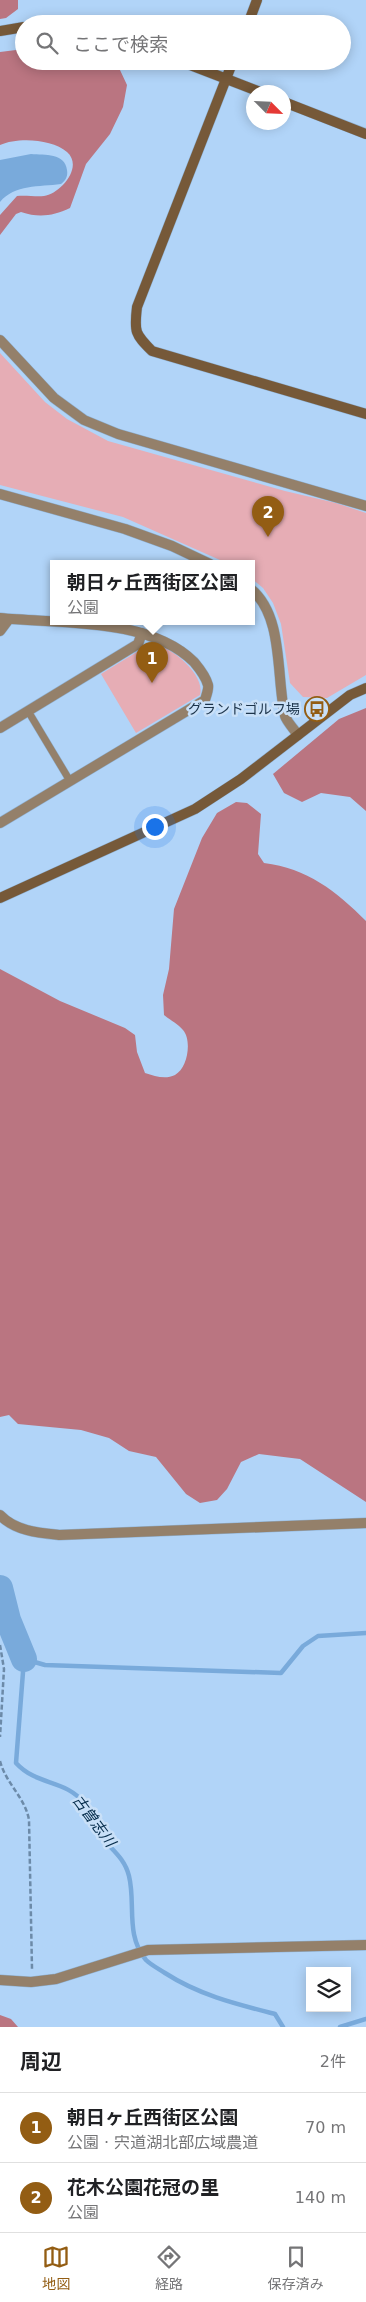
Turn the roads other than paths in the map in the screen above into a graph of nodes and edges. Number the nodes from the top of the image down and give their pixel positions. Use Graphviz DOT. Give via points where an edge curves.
graph roads {
  1 [pos="257,0"];
  2 [pos="251,15"];
  3 [pos="15,29"];
  4 [pos="0,32"];
  5 [pos="203,70"];
  6 [pos="230,70"];
  7 [pos="226,79"];
  8 [pos="246,87"];
  9 [pos="291,105"];
  10 [pos="366,134"];
  11 [pos="0,340"];
  12 [pos="366,414"];
  13 [pos="0,494"];
  14 [pos="366,506"];
  15 [pos="202,560"];
  16 [pos="255,592"];
  17 [pos="4,619"];
  18 [pos="50,623"];
  19 [pos="79,625"];
  20 [pos="0,630"];
  21 [pos="142,633"];
  22 [pos="366,688"];
  23 [pos="28,711"];
  24 [pos="0,728"];
  25 [pos="298,735"];
  26 [pos="70,781"];
  27 [pos="0,823"];
  28 [pos="0,898"];
  29 [pos="0,1515"];
  30 [pos="366,1523"];
  31 [pos="366,1945"];
  32 [pos="0,1980"];
  1 -- 2 [label="street"];
  3 -- 4 [label="street"];
  5 -- 7 [label="street"];
  6 -- 7 [label="street"];
  7 -- 8 [label="street"];
  7 -- 12 [label="street" via="137,307 137,336 152,351"];
  9 -- 10 [label="street"];
  11 -- 14 [label="street" via="54,398 84,420 118,434"];
  13 -- 15 [label="street" via="125,529"];
  16 -- 25 [label="street" via="270,614 286,718"];
  17 -- 18 [label="street"];
  17 -- 20 [label="street"];
  19 -- 21 [label="street"];
  21 -- 23 [label="street" via="138,644"];
  21 -- 26 [label="street" via="164,640 187,655 200,669 208,686 205,700"];
  22 -- 25 [label="street" via="350,695"];
  23 -- 24 [label="street"];
  23 -- 26 [label="lane"];
  25 -- 28 [label="street" via="195,809"];
  26 -- 27 [label="street"];
  29 -- 30 [label="street" via="19,1528 59,1535"];
  31 -- 32 [label="street" via="148,1950 56,1979 32,1982"];
}
